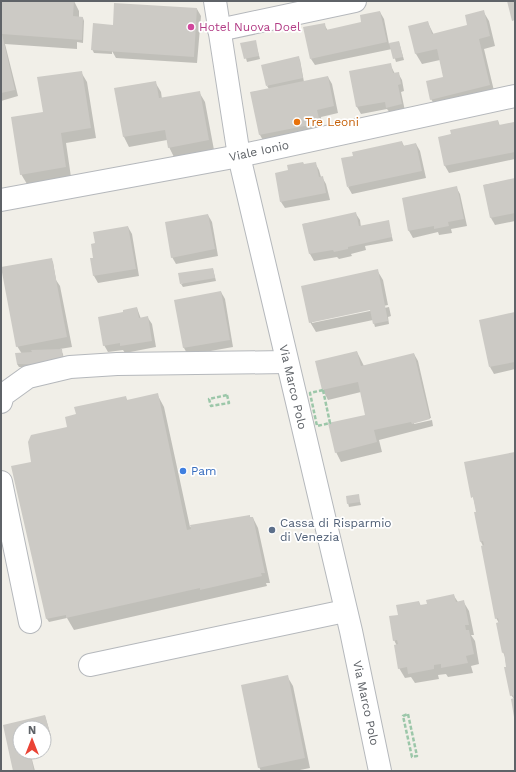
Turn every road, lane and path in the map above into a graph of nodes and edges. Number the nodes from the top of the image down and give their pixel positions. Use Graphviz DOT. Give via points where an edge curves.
graph roads {
  1 [pos="215,1"];
  2 [pos="355,1"];
  3 [pos="219,30"];
  4 [pos="515,96"];
  5 [pos="239,156"];
  6 [pos="1,200"];
  7 [pos="287,362"];
  8 [pos="227,395"];
  9 [pos="1,402"];
  10 [pos="1,482"];
  11 [pos="345,610"];
  12 [pos="30,622"];
  13 [pos="90,665"];
  14 [pos="408,714"];
  15 [pos="380,771"];
  1 -- 3 [label="street, Via Marco Polo"];
  2 -- 3 [label="street"];
  3 -- 5 [label="street, Via Marco Polo"];
  4 -- 5 [label="street, Viale Ionio"];
  5 -- 6 [label="street, Viale Ionio"];
  5 -- 7 [label="street, Via Marco Polo"];
  7 -- 9 [label="street" via="70,367 28,377 3,395"];
  7 -- 11 [label="street, Via Marco Polo"];
  8 -- 8 [label="path" via="229,403 211,406 209,399"];
  10 -- 12 [label="street"];
  11 -- 13 [label="street"];
  11 -- 15 [label="street, Via Marco Polo"];
  14 -- 14 [label="path" via="417,756 412,757 403,716"];
}
